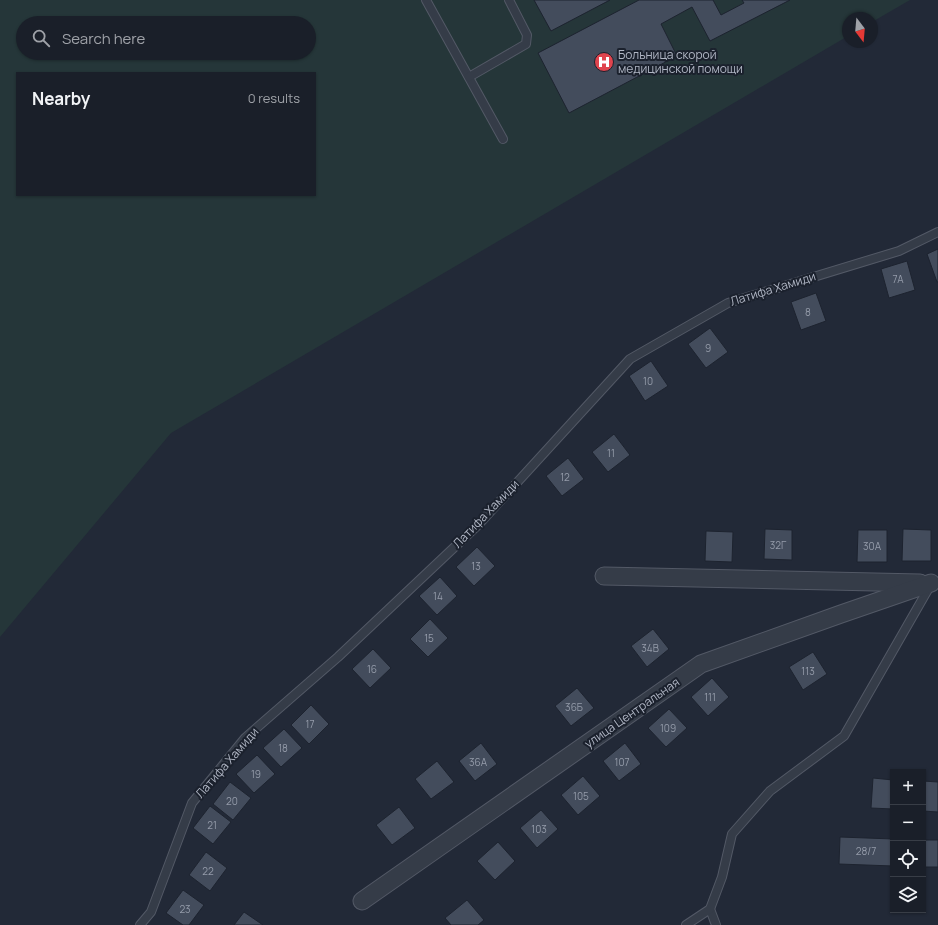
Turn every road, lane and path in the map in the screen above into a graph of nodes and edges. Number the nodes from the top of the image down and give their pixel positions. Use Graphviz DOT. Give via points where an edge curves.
graph roads {
  1 [pos="426,0"];
  2 [pos="509,0"];
  3 [pos="469,77"];
  4 [pos="503,139"];
  5 [pos="938,232"];
  6 [pos="604,576"];
  7 [pos="935,583"];
  8 [pos="362,901"];
  9 [pos="710,909"];
  10 [pos="140,925"];
  11 [pos="686,925"];
  12 [pos="716,925"];
  1 -- 3 [label="lane"];
  2 -- 3 [label="lane" via="527,35 526,44"];
  3 -- 4 [label="lane"];
  5 -- 10 [label="lane, Латифа Хамиди" via="899,251 728,303 630,359 479,524 338,657 246,738 192,803 151,912"];
  6 -- 7 [label="street"];
  7 -- 8 [label="street, улица Центральная" via="701,664"];
  7 -- 9 [label="lane" via="844,736 770,791 732,834 722,877"];
  9 -- 11 [label="lane"];
  9 -- 12 [label="lane"];
}
